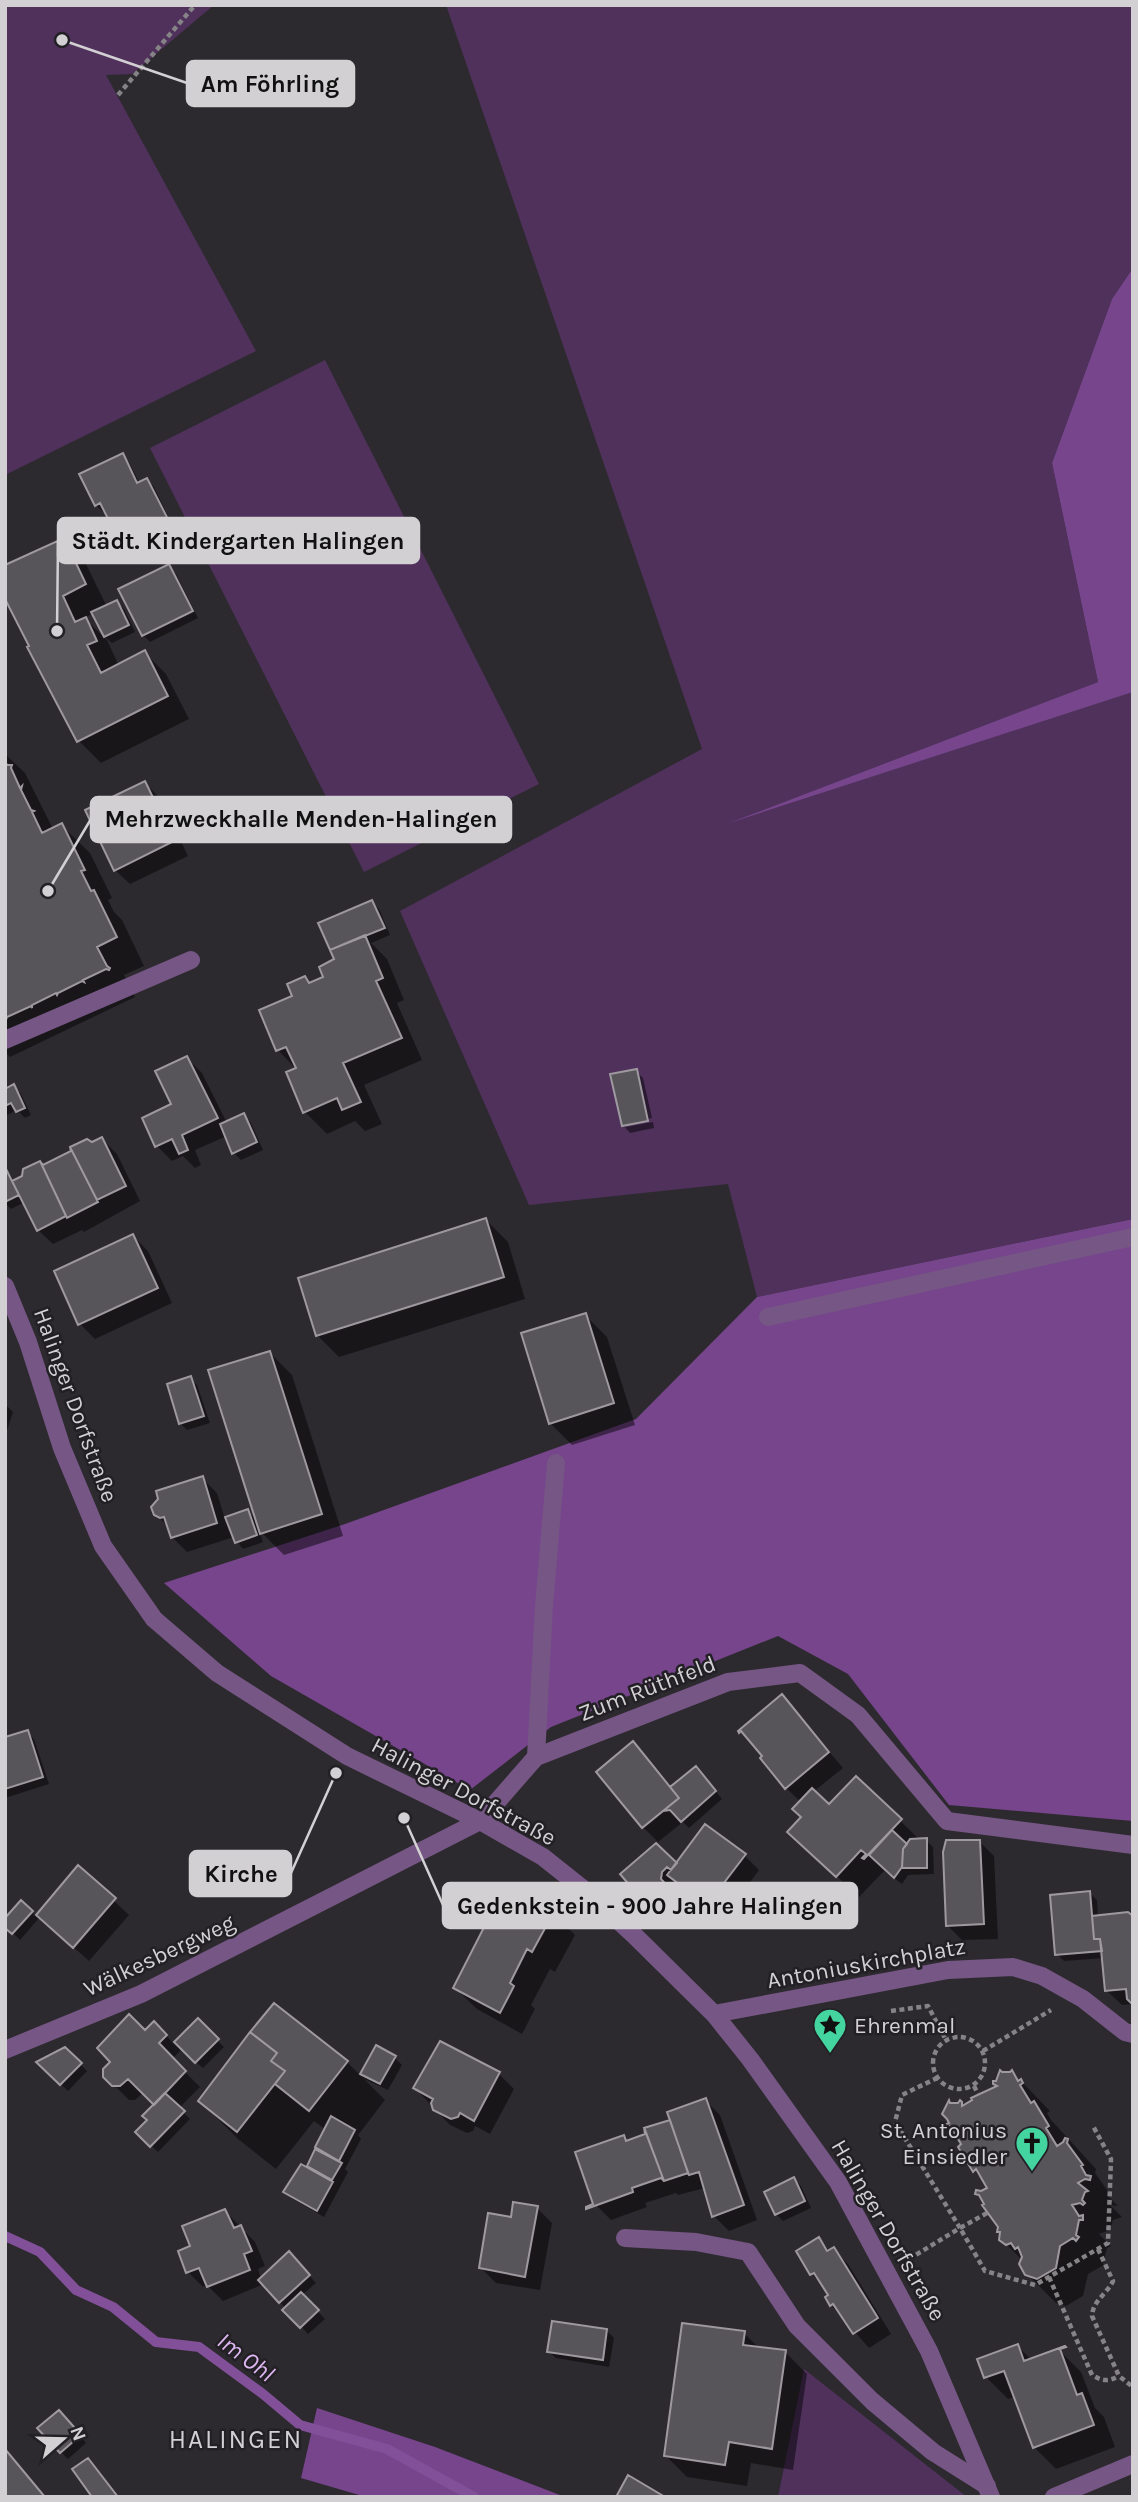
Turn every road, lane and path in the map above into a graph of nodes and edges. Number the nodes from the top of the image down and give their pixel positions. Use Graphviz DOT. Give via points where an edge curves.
graph roads {
  1 [pos="195,5"];
  2 [pos="118,95"];
  3 [pos="191,960"];
  4 [pos="5,1040"];
  5 [pos="1133,1237"];
  6 [pos="5,1286"];
  7 [pos="768,1317"];
  8 [pos="556,1463"];
  9 [pos="536,1757"];
  10 [pos="480,1821"];
  11 [pos="1133,1845"];
  12 [pos="1053,2008"];
  13 [pos="714,2014"];
  14 [pos="1133,2034"];
  15 [pos="5,2050"];
  16 [pos="983,2051"];
  17 [pos="937,2078"];
  18 [pos="974,2086"];
  19 [pos="978,2094"];
  20 [pos="1093,2126"];
  21 [pos="987,2213"];
  22 [pos="960,2228"];
  23 [pos="625,2238"];
  24 [pos="935,2244"];
  25 [pos="1098,2249"];
  26 [pos="1049,2277"];
  27 [pos="1119,2376"];
  28 [pos="1133,2387"];
  29 [pos="1133,2464"];
  30 [pos="989,2491"];
  31 [pos="1054,2497"];
  1 -- 2 [label="path"];
  3 -- 4 [label="street"];
  5 -- 7 [label="street"];
  6 -- 10 [label="street, Halinger Dorfstraße" via="62,1448 103,1546 153,1619 217,1674 347,1756"];
  8 -- 9 [label="street"];
  9 -- 10 [label="street, Zum Rüthfeld"];
  9 -- 11 [label="street, Zum Rüthfeld" via="728,1682 800,1672 858,1715 947,1821"];
  10 -- 13 [label="street, Halinger Dorfstraße" via="542,1857 587,1892"];
  10 -- 15 [label="street, Wälkesbergweg" via="141,1994"];
  12 -- 16 [label="path"];
  13 -- 14 [label="street, Antoniuskirchplatz" via="948,1970 1013,1967 1042,1976"];
  13 -- 30 [label="street, Halinger Dorfstraße" via="838,2182 929,2351"];
  16 -- 17 [label="path" via="974,2041 959,2036 943,2042 934,2056"];
  16 -- 18 [label="path" via="985,2072"];
  17 -- 18 [label="path" via="956,2090"];
  17 -- 22 [label="path" via="902,2095 895,2122"];
  18 -- 19 [label="path"];
  20 -- 25 [label="path" via="1111,2159 1108,2243"];
  21 -- 22 [label="path"];
  22 -- 24 [label="path"];
  22 -- 26 [label="path" via="985,2271 1035,2285"];
  23 -- 30 [label="street" via="696,2242 748,2252 797,2326 872,2401"];
  25 -- 26 [label="path"];
  25 -- 27 [label="path" via="1113,2281 1097,2300 1092,2316"];
  26 -- 27 [label="path" via="1092,2375 1102,2381"];
  27 -- 28 [label="path"];
  29 -- 31 [label="street"];
}
